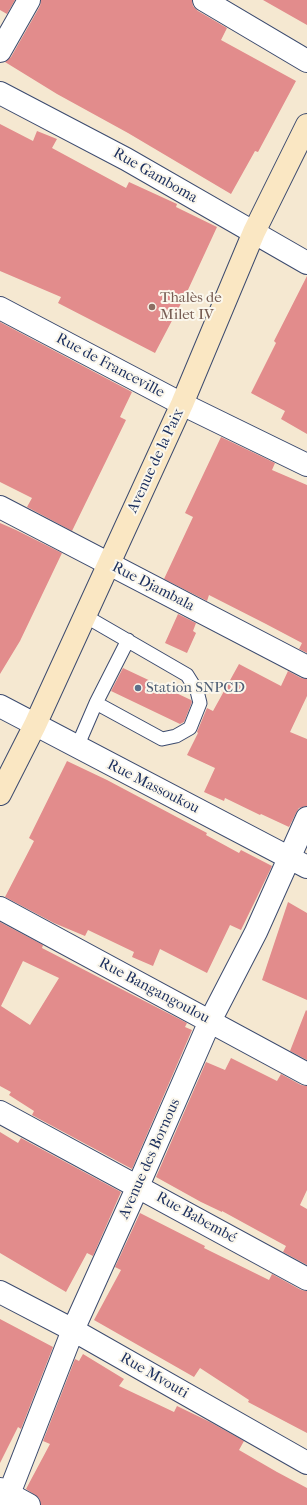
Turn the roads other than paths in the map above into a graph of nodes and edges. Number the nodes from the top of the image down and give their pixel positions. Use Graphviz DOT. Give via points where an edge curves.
graph roads {
  1 [pos="29,0"];
  2 [pos="204,0"];
  3 [pos="0,51"];
  4 [pos="307,61"];
  5 [pos="0,93"];
  6 [pos="307,125"];
  7 [pos="254,232"];
  8 [pos="307,263"];
  9 [pos="0,308"];
  10 [pos="182,404"];
  11 [pos="307,465"];
  12 [pos="0,507"];
  13 [pos="109,564"];
  14 [pos="85,616"];
  15 [pos="128,640"];
  16 [pos="307,666"];
  17 [pos="96,703"];
  18 [pos="0,706"];
  19 [pos="35,725"];
  20 [pos="77,747"];
  21 [pos="0,794"];
  22 [pos="307,818"];
  23 [pos="298,862"];
  24 [pos="0,908"];
  25 [pos="210,1021"];
  26 [pos="307,1074"];
  27 [pos="0,1112"];
  28 [pos="138,1186"];
  29 [pos="307,1279"];
  30 [pos="0,1292"];
  31 [pos="73,1330"];
  32 [pos="307,1463"];
  33 [pos="4,1496"];
  34 [pos="29,1505"];
  1 -- 3 [label="street"];
  2 -- 4 [label="street"];
  5 -- 7 [label="street, Rue Gamboma" via="126,159"];
  6 -- 7 [label="main road, Avenue de la Paix"];
  7 -- 8 [label="street, Rue Gamboma"];
  7 -- 10 [label="main road, Avenue de la Paix"];
  9 -- 10 [label="street, Rue de Franceville"];
  10 -- 11 [label="street, Rue de Franceville"];
  10 -- 13 [label="main road, Avenue de la Paix"];
  12 -- 13 [label="street, Rue Djambala"];
  13 -- 14 [label="main road, Avenue de la Paix"];
  13 -- 16 [label="street, Rue Djambala"];
  14 -- 15 [label="lane"];
  14 -- 19 [label="main road, Avenue de la Paix"];
  15 -- 17 [label="lane"];
  15 -- 17 [label="lane" via="187,675 197,691 200,703 190,728 176,736 162,739"];
  17 -- 20 [label="lane"];
  18 -- 19 [label="street, Rue Massoukou"];
  19 -- 20 [label="street, Rue Massoukou"];
  19 -- 21 [label="main road, Avenue de la Paix"];
  20 -- 23 [label="street, Rue Massoukou"];
  22 -- 23 [label="street, Avenue des Bornous"];
  23 -- 25 [label="street, Avenue des Bornous" via="256,932"];
  24 -- 25 [label="street, Rue Bangangoulou"];
  25 -- 26 [label="street, Rue Bangangoulou"];
  25 -- 28 [label="street, Avenue des Bornous"];
  27 -- 28 [label="street, Rue Babembé"];
  28 -- 29 [label="street, Rue Babembé"];
  28 -- 31 [label="street, Avenue des Bornous"];
  30 -- 31 [label="street, Rue Mvouti"];
  31 -- 32 [label="street, Rue Mvouti"];
  31 -- 33 [label="street, Avenue des Bornous"];
  33 -- 34 [label="street"];
}
